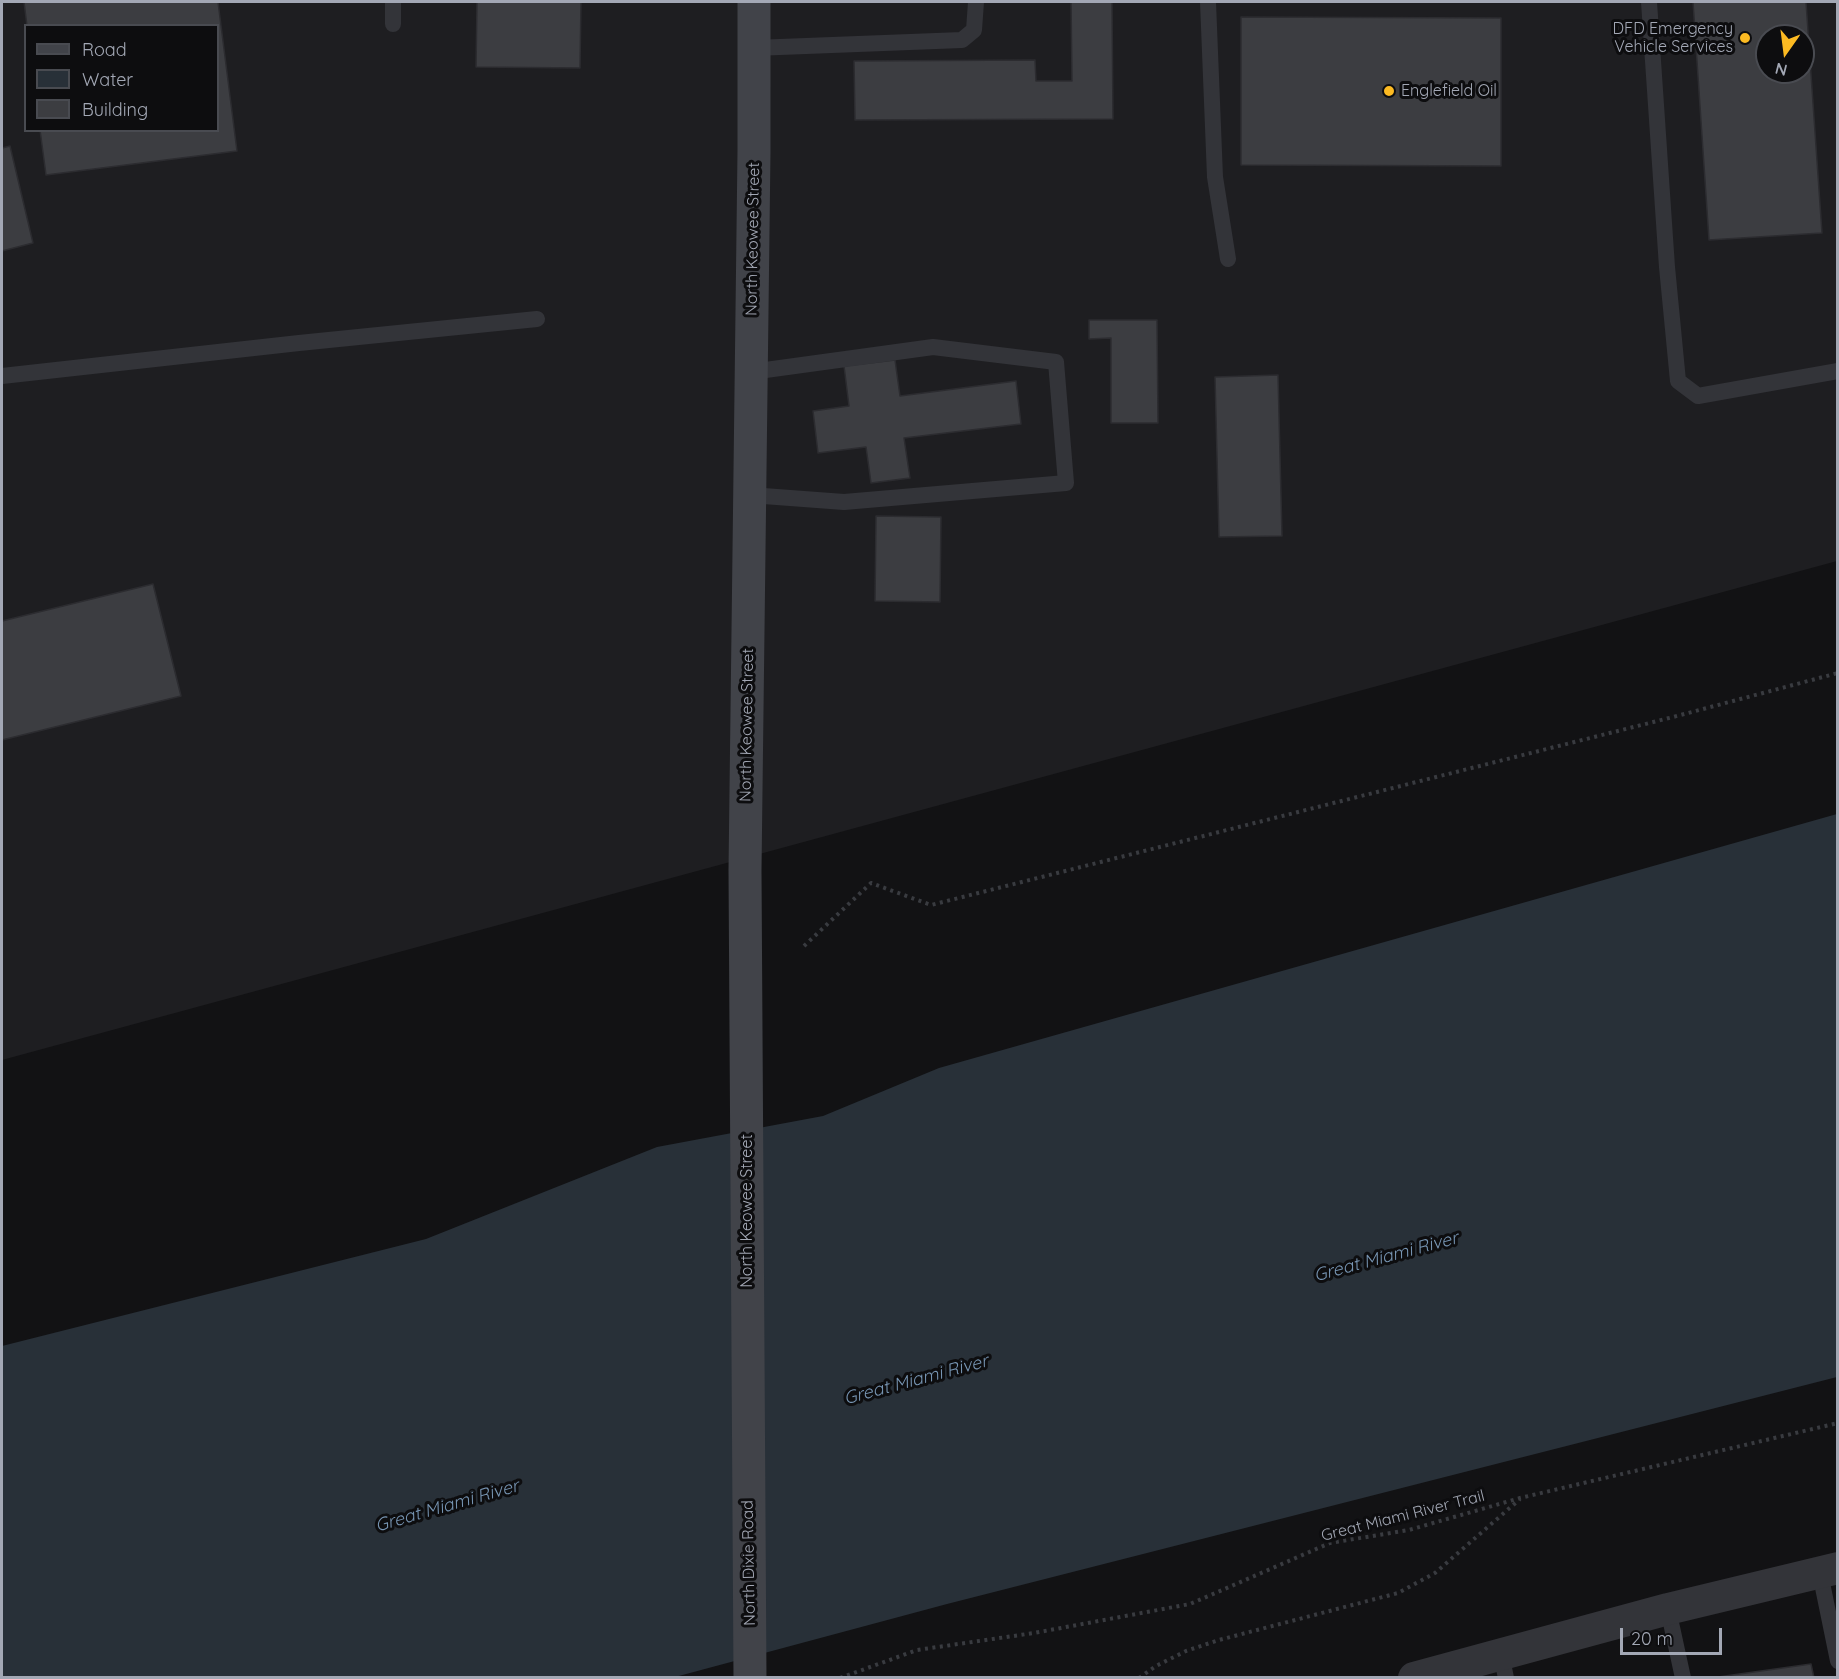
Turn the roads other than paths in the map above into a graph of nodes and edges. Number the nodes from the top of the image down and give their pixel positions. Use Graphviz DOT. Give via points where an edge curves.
graph roads {
  1 [pos="393,2"];
  2 [pos="754,2"];
  3 [pos="976,2"];
  4 [pos="1208,2"];
  5 [pos="1649,2"];
  6 [pos="393,24"];
  7 [pos="754,48"];
  8 [pos="1228,260"];
  9 [pos="537,319"];
  10 [pos="1838,371"];
  11 [pos="751,372"];
  12 [pos="2,376"];
  13 [pos="750,495"];
  14 [pos="748,1448"];
  15 [pos="1829,1570"];
  16 [pos="1668,1609"];
  17 [pos="1838,1661"];
  18 [pos="1503,1666"];
  19 [pos="1421,1676"];
  20 [pos="750,1677"];
  21 [pos="1683,1677"];
  1 -- 6 [label="lane"];
  2 -- 7 [label="main road, North Keowee Street"];
  3 -- 7 [label="lane" via="974,30 962,39"];
  4 -- 8 [label="lane" via="1215,177"];
  5 -- 10 [label="lane" via="1678,381 1698,396"];
  7 -- 11 [label="main road, North Keowee Street"];
  9 -- 12 [label="lane"];
  11 -- 13 [label="main road, North Keowee Street"];
  11 -- 13 [label="lane" via="933,347 1056,362 1066,483 844,502"];
  13 -- 14 [label="main road, North Keowee Street" via="745,870"];
  14 -- 20 [label="main road, North Dixie Road"];
  15 -- 16 [label="street"];
  15 -- 17 [label="lane"];
  16 -- 18 [label="street"];
  16 -- 21 [label="lane"];
  18 -- 19 [label="street"];
}
